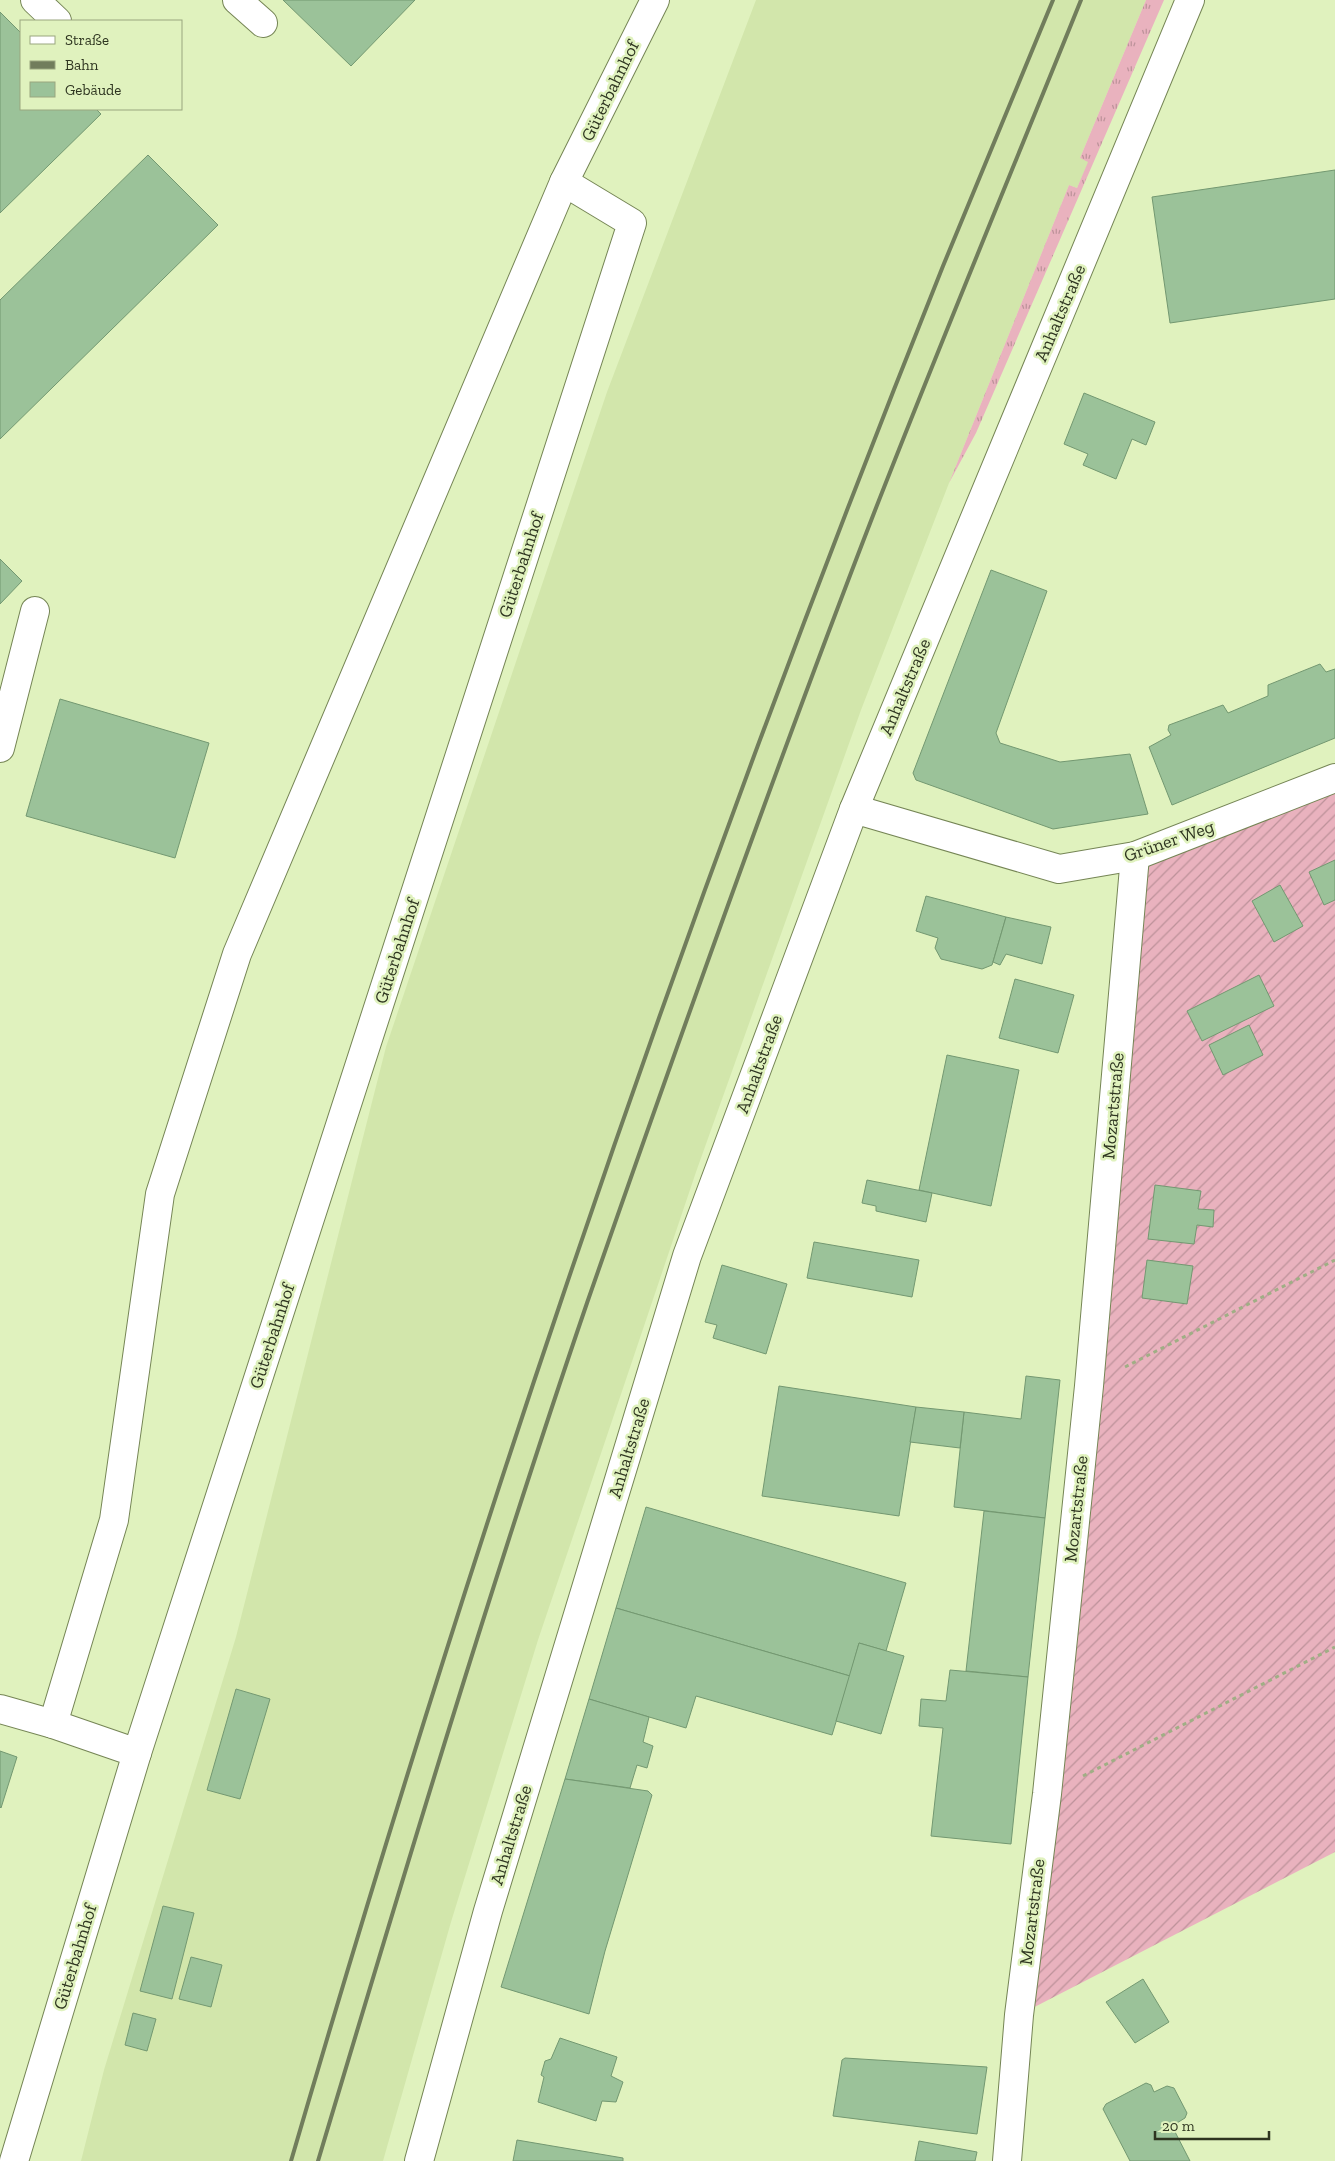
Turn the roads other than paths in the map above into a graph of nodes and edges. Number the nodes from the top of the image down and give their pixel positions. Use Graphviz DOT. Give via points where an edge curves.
graph roads {
  1 [pos="35,0"];
  2 [pos="237,0"];
  3 [pos="655,0"];
  4 [pos="1190,0"];
  5 [pos="56,20"];
  6 [pos="263,23"];
  7 [pos="564,182"];
  8 [pos="36,612"];
  9 [pos="0,748"];
  10 [pos="1335,778"];
  11 [pos="854,809"];
  12 [pos="1135,856"];
  13 [pos="0,1709"];
  14 [pos="53,1724"];
  15 [pos="137,1753"];
  16 [pos="14,2161"];
  17 [pos="419,2161"];
  18 [pos="1007,2161"];
  1 -- 5 [label="street"];
  2 -- 6 [label="street"];
  3 -- 7 [label="street, Güterbahnhof"];
  4 -- 11 [label="street, Anhaltstraße"];
  7 -- 14 [label="street, Güterbahnhof" via="237,954 160,1194 114,1520"];
  7 -- 15 [label="street, Güterbahnhof" via="632,223"];
  8 -- 9 [label="street"];
  10 -- 12 [label="street, Grüner Weg"];
  11 -- 12 [label="street, Grüner Weg" via="1059,869"];
  11 -- 17 [label="street, Anhaltstraße" via="687,1256 488,1911"];
  12 -- 18 [label="street, Mozartstraße" via="1089,1386 1047,1794 1019,2015"];
  13 -- 14 [label="street"];
  14 -- 15 [label="street"];
  15 -- 16 [label="street, Güterbahnhof"];
}
